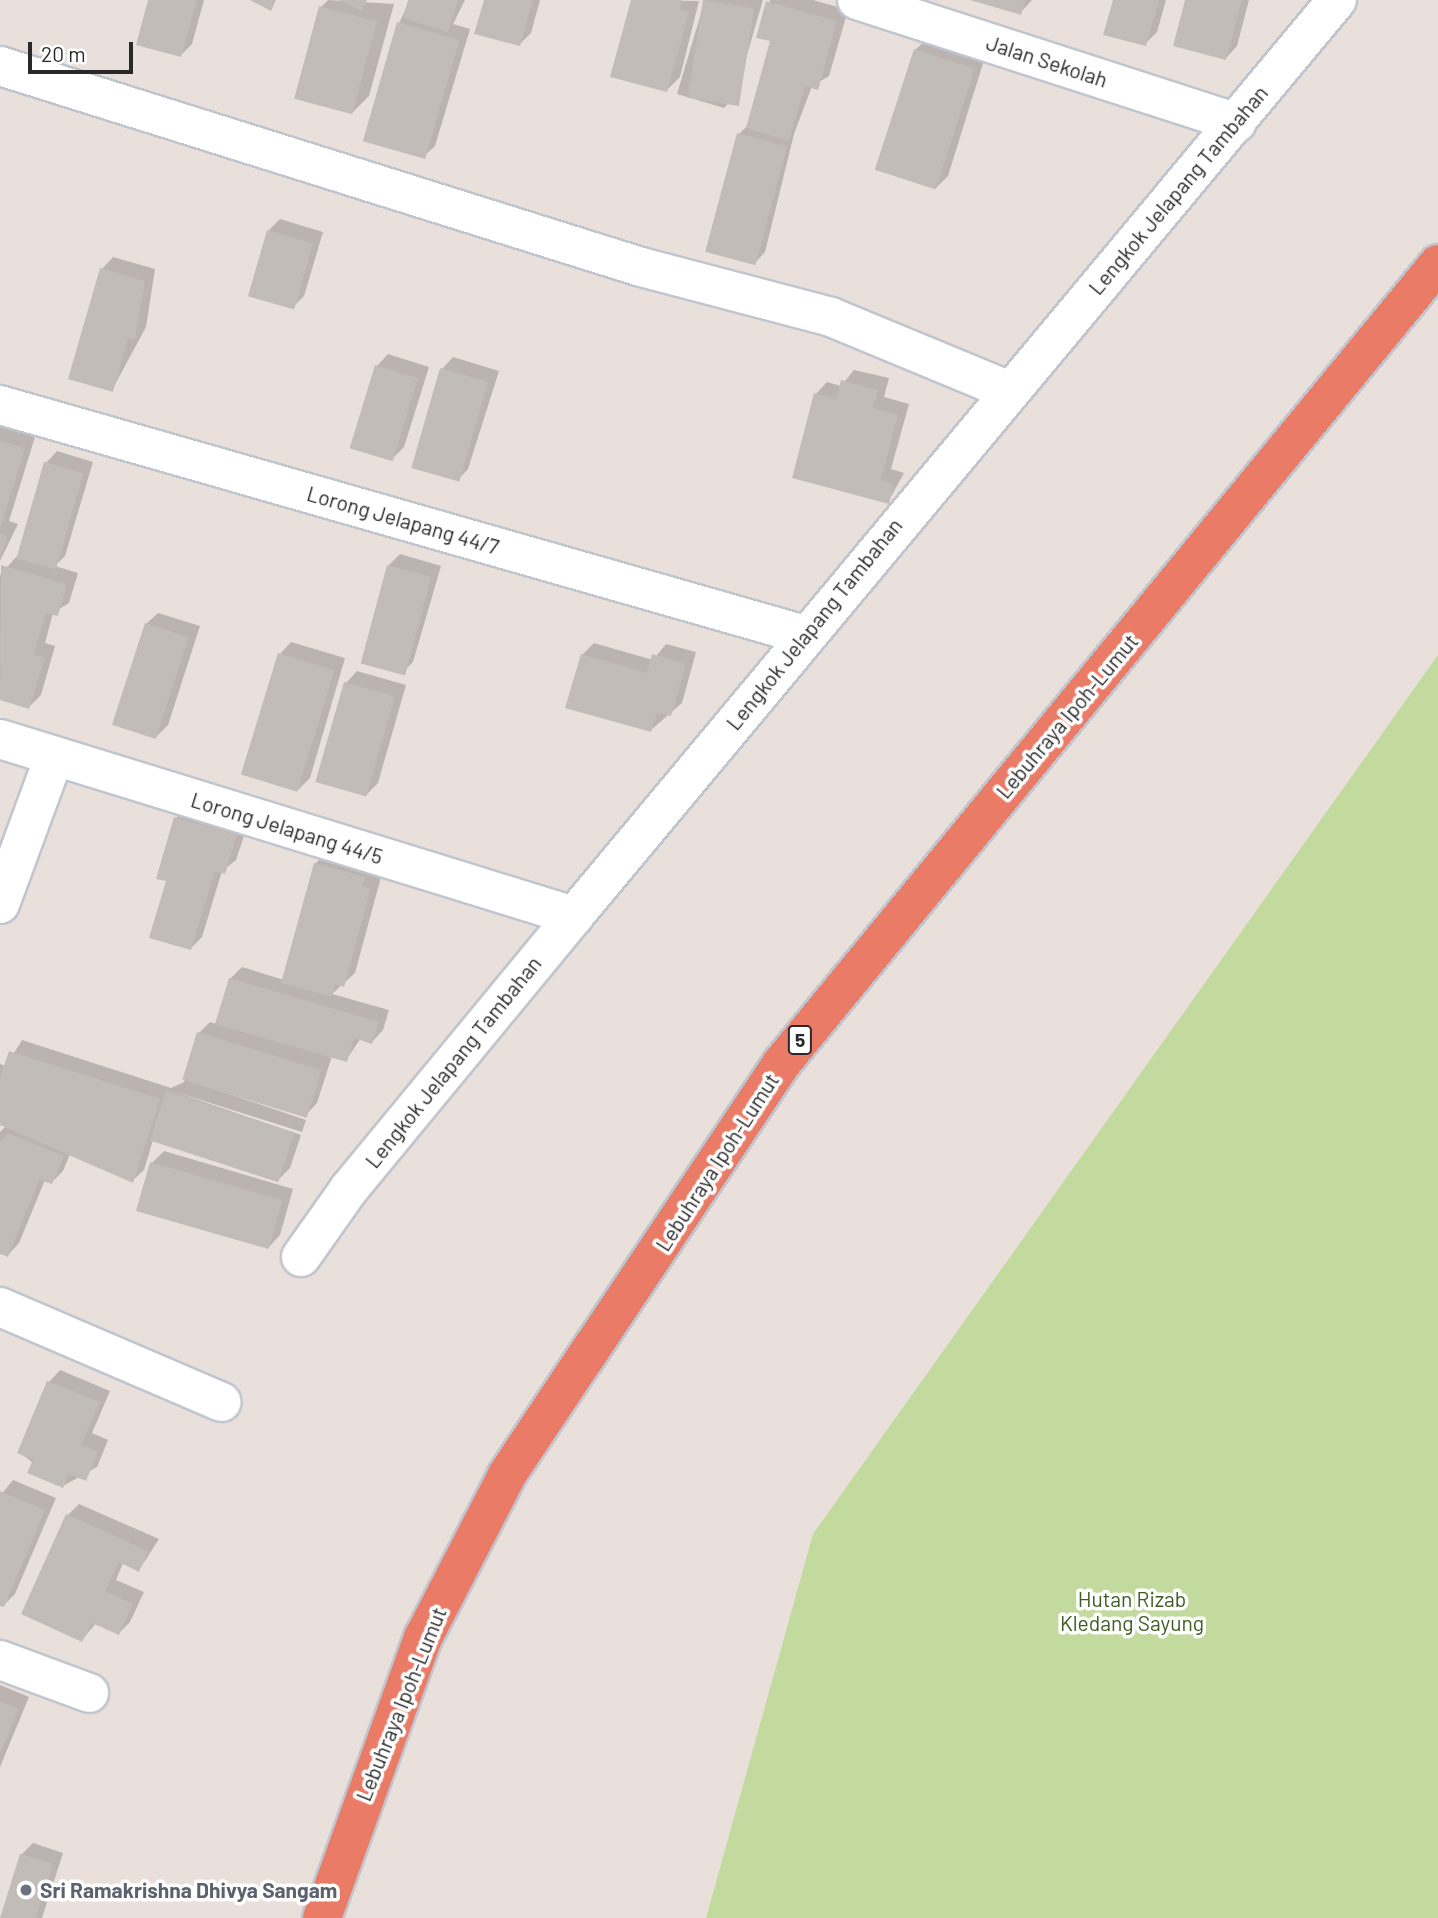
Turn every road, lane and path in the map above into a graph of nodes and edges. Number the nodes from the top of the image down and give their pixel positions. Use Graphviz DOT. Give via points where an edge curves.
graph roads {
  1 [pos="857,0"];
  2 [pos="1337,0"];
  3 [pos="0,66"];
  4 [pos="1237,123"];
  5 [pos="1438,264"];
  6 [pos="1007,390"];
  7 [pos="0,405"];
  8 [pos="805,635"];
  9 [pos="0,739"];
  10 [pos="54,757"];
  11 [pos="0,904"];
  12 [pos="573,916"];
  13 [pos="301,1257"];
  14 [pos="0,1307"];
  15 [pos="222,1402"];
  16 [pos="0,1660"];
  17 [pos="89,1693"];
  18 [pos="322,1918"];
  1 -- 4 [label="street, Jalan Sekolah"];
  2 -- 4 [label="street, Lengkok Jelapang Tambahan"];
  3 -- 6 [label="street" via="641,267 831,317"];
  4 -- 6 [label="street, Lengkok Jelapang Tambahan"];
  5 -- 18 [label="highway, Lebuhraya Ipoh-Lumut / 5" via="781,1064 507,1475 423,1638"];
  6 -- 8 [label="street, Lengkok Jelapang Tambahan"];
  7 -- 8 [label="street, Lorong Jelapang 44/7"];
  8 -- 12 [label="street, Lengkok Jelapang Tambahan"];
  9 -- 10 [label="street, Lorong Jelapang 44/5"];
  10 -- 11 [label="street"];
  10 -- 12 [label="street, Lorong Jelapang 44/5"];
  12 -- 13 [label="street, Lengkok Jelapang Tambahan" via="349,1189"];
  14 -- 15 [label="street"];
  16 -- 17 [label="street"];
}
